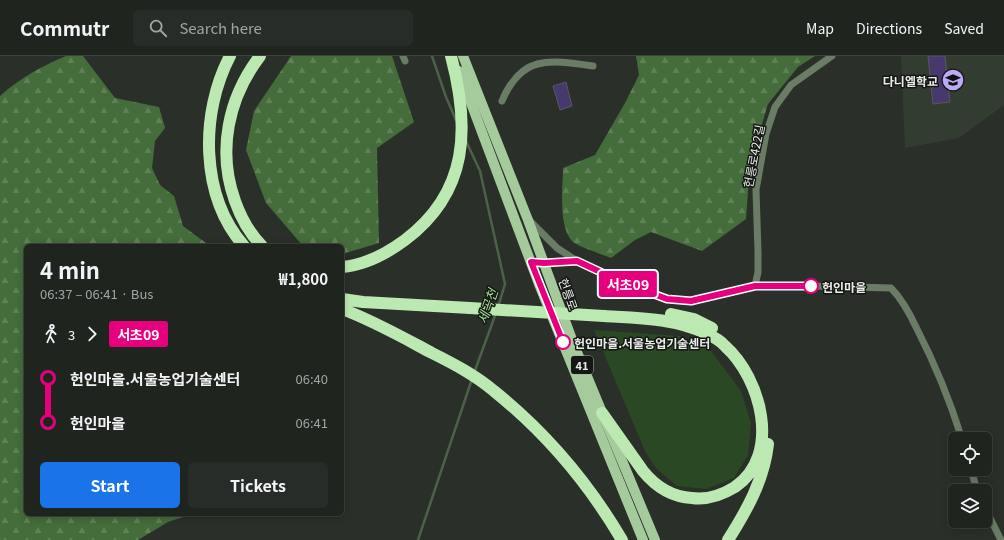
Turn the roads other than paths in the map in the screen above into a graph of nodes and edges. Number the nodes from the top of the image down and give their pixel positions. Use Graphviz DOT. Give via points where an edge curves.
graph roads {
  1 [pos="230,56"];
  2 [pos="260,56"];
  3 [pos="452,56"];
  4 [pos="464,56"];
  5 [pos="832,56"];
  6 [pos="530,59"];
  7 [pos="593,66"];
  8 [pos="502,102"];
  9 [pos="528,220"];
  10 [pos="242,244"];
  11 [pos="261,244"];
  12 [pos="577,261"];
  13 [pos="531,262"];
  14 [pos="544,263"];
  15 [pos="344,267"];
  16 [pos="755,286"];
  17 [pos="344,293"];
  18 [pos="344,299"];
  19 [pos="469,305"];
  20 [pos="344,310"];
  21 [pos="603,312"];
  22 [pos="602,413"];
  23 [pos="960,432"];
  24 [pos="992,523"];
  25 [pos="622,540"];
  26 [pos="643,540"];
  27 [pos="655,540"];
  28 [pos="728,540"];
  29 [pos="1000,540"];
  1 -- 10 [label="highway" via="214,99 210,158 220,205 233,232"];
  2 -- 11 [label="highway" via="246,75 237,96 230,119 226,167 233,197 244,223"];
  3 -- 13 [label="main road, 헌릉로 / 41"];
  3 -- 15 [label="highway" via="462,125 460,153 454,179 439,207 413,234 373,260"];
  4 -- 9 [label="main road, 헌릉로 / 41"];
  5 -- 16 [label="street, 헌릉로422길" via="791,86 775,107 766,134 756,190 758,272"];
  6 -- 7 [label="street"];
  6 -- 8 [label="street" via="507,88"];
  9 -- 12 [label="street" via="557,248"];
  9 -- 14 [label="main road, 헌릉로 / 41"];
  12 -- 14 [label="street"];
  12 -- 16 [label="street" via="667,299 691,301"];
  13 -- 14 [label="street"];
  13 -- 26 [label="main road, 헌릉로 / 41"];
  14 -- 22 [label="main road, 헌릉로 / 41"];
  16 -- 23 [label="street" via="891,288 899,295 928,350"];
  17 -- 19 [label="highway"];
  18 -- 19 [label="highway"];
  19 -- 21 [label="highway"];
  20 -- 25 [label="highway" via="394,332 449,361 494,390 560,454 590,491"];
  21 -- 22 [label="highway" via="676,323 704,332 725,345 746,371 754,389 761,413 761,444 753,467 737,485 706,498 684,497 668,492 650,480"];
  21 -- 28 [label="highway" via="664,313 694,319 730,341 754,371 768,412 767,452 756,490"];
  22 -- 27 [label="main road, 헌릉로 / 41"];
  24 -- 29 [label="street"];
}
